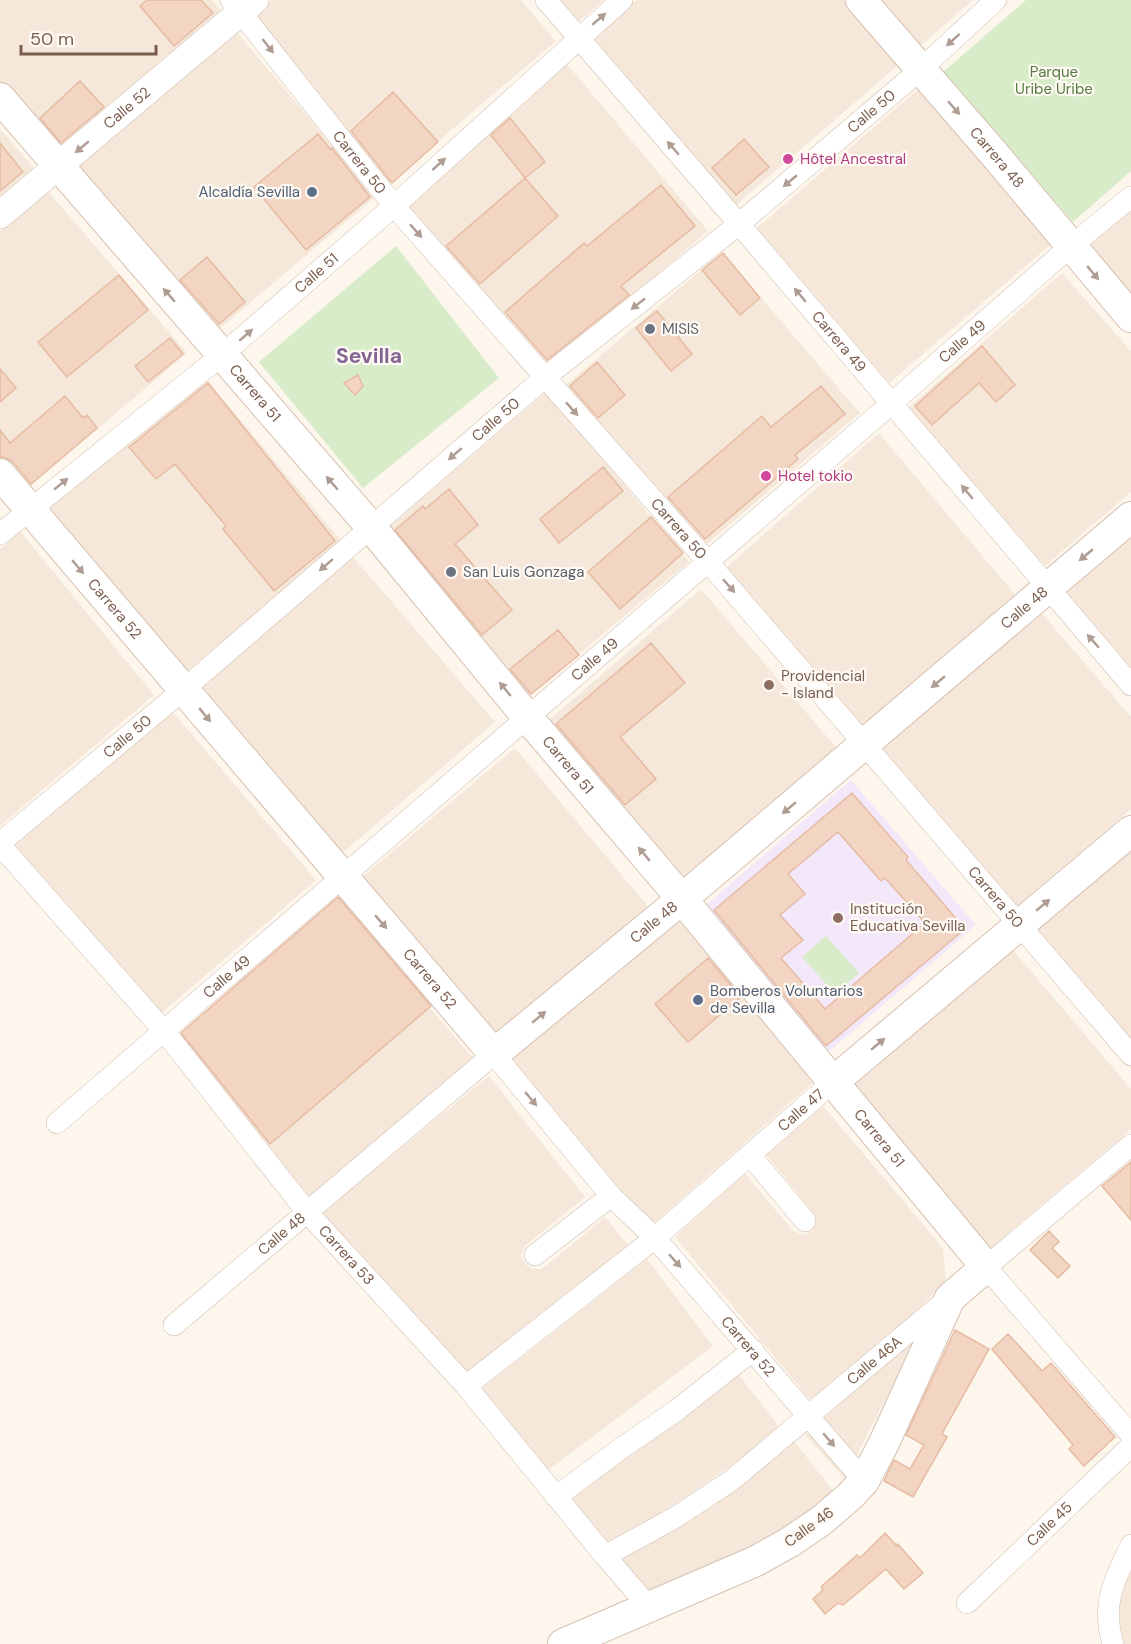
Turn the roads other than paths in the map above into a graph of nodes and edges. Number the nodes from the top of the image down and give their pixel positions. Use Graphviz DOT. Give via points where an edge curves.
graph roads {
  1 [pos="546,0"];
  2 [pos="622,0"];
  3 [pos="861,0"];
  4 [pos="996,0"];
  5 [pos="242,4"];
  6 [pos="578,38"];
  7 [pos="920,70"];
  8 [pos="0,98"];
  9 [pos="58,167"];
  10 [pos="1131,197"];
  11 [pos="394,206"];
  12 [pos="0,215"];
  13 [pos="739,224"];
  14 [pos="1071,246"];
  15 [pos="1131,316"];
  16 [pos="222,355"];
  17 [pos="544,378"];
  18 [pos="892,404"];
  19 [pos="0,474"];
  20 [pos="29,509"];
  21 [pos="1131,517"];
  22 [pos="371,527"];
  23 [pos="0,534"];
  24 [pos="708,562"];
  25 [pos="1048,588"];
  26 [pos="1131,685"];
  27 [pos="183,690"];
  28 [pos="528,718"];
  29 [pos="864,745"];
  30 [pos="1131,831"];
  31 [pos="0,844"];
  32 [pos="343,878"];
  33 [pos="682,899"];
  34 [pos="1019,925"];
  35 [pos="164,1031"];
  36 [pos="494,1054"];
  37 [pos="1131,1055"];
  38 [pos="833,1082"];
  39 [pos="57,1124"];
  40 [pos="1131,1145"];
  41 [pos="750,1155"];
  42 [pos="611,1196"];
  43 [pos="308,1212"];
  44 [pos="805,1221"];
  45 [pos="655,1238"];
  46 [pos="535,1255"];
  47 [pos="986,1267"];
  48 [pos="950,1298"];
  49 [pos="174,1325"];
  50 [pos="753,1350"];
  51 [pos="466,1386"];
  52 [pos="809,1417"];
  53 [pos="1131,1435"];
  54 [pos="1131,1446"];
  55 [pos="864,1481"];
  56 [pos="556,1497"];
  57 [pos="1131,1545"];
  58 [pos="605,1556"];
  59 [pos="967,1603"];
  60 [pos="650,1608"];
  61 [pos="563,1644"];
  62 [pos="1113,1644"];
  1 -- 6 [label="street, Carrera 49"];
  6 -- 2 [label="street, Calle 51, one-way"];
  3 -- 7 [label="main road, Carrera 48"];
  4 -- 7 [label="street, Calle 50, one-way"];
  5 -- 9 [label="street, Calle 52, one-way"];
  5 -- 11 [label="street, Carrera 50, one-way"];
  11 -- 6 [label="street, Calle 51, one-way"];
  13 -- 6 [label="street, Carrera 49, one-way"];
  7 -- 13 [label="street, Calle 50, one-way"];
  7 -- 14 [label="main road, Carrera 48, one-way"];
  8 -- 9 [label="main road, Carrera 51"];
  9 -- 12 [label="street, Calle 52"];
  16 -- 9 [label="main road, Carrera 51, one-way"];
  10 -- 14 [label="street, Calle 49"];
  16 -- 11 [label="street, Calle 51, one-way"];
  11 -- 17 [label="street, Carrera 50, one-way"];
  13 -- 17 [label="street, Calle 50, one-way"];
  18 -- 13 [label="street, Carrera 49, one-way"];
  14 -- 15 [label="main road, Carrera 48, one-way"];
  14 -- 18 [label="street, Calle 49"];
  20 -- 16 [label="street, Calle 51, one-way"];
  22 -- 16 [label="main road, Carrera 51, one-way"];
  17 -- 22 [label="street, Calle 50, one-way"];
  17 -- 24 [label="street, Carrera 50, one-way"];
  18 -- 24 [label="street, Calle 49"];
  25 -- 18 [label="street, Carrera 49, one-way"];
  19 -- 20 [label="main road, Carrera 52"];
  20 -- 23 [label="street, Calle 51"];
  20 -- 27 [label="main road, Carrera 52, one-way"];
  21 -- 25 [label="main road, Calle 48, one-way"];
  22 -- 27 [label="street, Calle 50, one-way"];
  28 -- 22 [label="main road, Carrera 51, one-way"];
  24 -- 28 [label="street, Calle 49"];
  24 -- 29 [label="street, Carrera 50, one-way"];
  26 -- 25 [label="street, Carrera 49, one-way"];
  25 -- 29 [label="main road, Calle 48, one-way"];
  27 -- 31 [label="street, Calle 50"];
  27 -- 32 [label="main road, Carrera 52, one-way"];
  28 -- 32 [label="street, Calle 49"];
  33 -- 28 [label="main road, Carrera 51, one-way"];
  29 -- 33 [label="main road, Calle 48, one-way"];
  29 -- 34 [label="street, Carrera 50"];
  34 -- 30 [label="main road, Calle 47, one-way"];
  31 -- 35 [label="street, Carrera 53"];
  32 -- 35 [label="street, Calle 49"];
  32 -- 36 [label="main road, Carrera 52, one-way"];
  36 -- 33 [label="main road, Calle 48, one-way"];
  33 -- 38 [label="main road, Carrera 51"];
  34 -- 37 [label="street, Carrera 50"];
  38 -- 34 [label="main road, Calle 47, one-way"];
  35 -- 39 [label="street, Calle 49"];
  35 -- 43 [label="street, Carrera 53"];
  36 -- 42 [label="street, Carrera 52, one-way"];
  36 -- 43 [label="street, Calle 48"];
  38 -- 41 [label="street, Calle 47"];
  38 -- 47 [label="main road, Carrera 51"];
  40 -- 47 [label="street, Calle 46A"];
  41 -- 44 [label="street"];
  41 -- 45 [label="street, Calle 47"];
  42 -- 45 [label="street, Carrera 52"];
  42 -- 46 [label="street"];
  43 -- 49 [label="street, Calle 48"];
  43 -- 51 [label="street, Carrera 53"];
  45 -- 50 [label="street, Carrera 52, one-way"];
  45 -- 51 [label="street, Calle 47"];
  47 -- 48 [label="main road, Calle 46A"];
  47 -- 53 [label="street, Carrera 51"];
  48 -- 52 [label="street, Calle 46A"];
  48 -- 55 [label="main road, Calle 46"];
  50 -- 52 [label="street, Carrera 52"];
  50 -- 56 [label="street"];
  51 -- 56 [label="street, Carrera 53"];
  52 -- 55 [label="street, Carrera 52, one-way"];
  52 -- 58 [label="street, Calle 46A" via="732,1480"];
  54 -- 59 [label="street, Calle 45"];
  55 -- 60 [label="main road, Calle 46" via="821,1521 790,1542 732,1573"];
  56 -- 58 [label="street, Carrera 53"];
  57 -- 62 [label="street" via="1112,1586 1107,1611"];
  58 -- 60 [label="street, Carrera 53"];
  60 -- 61 [label="main road, Calle 46"];
}
